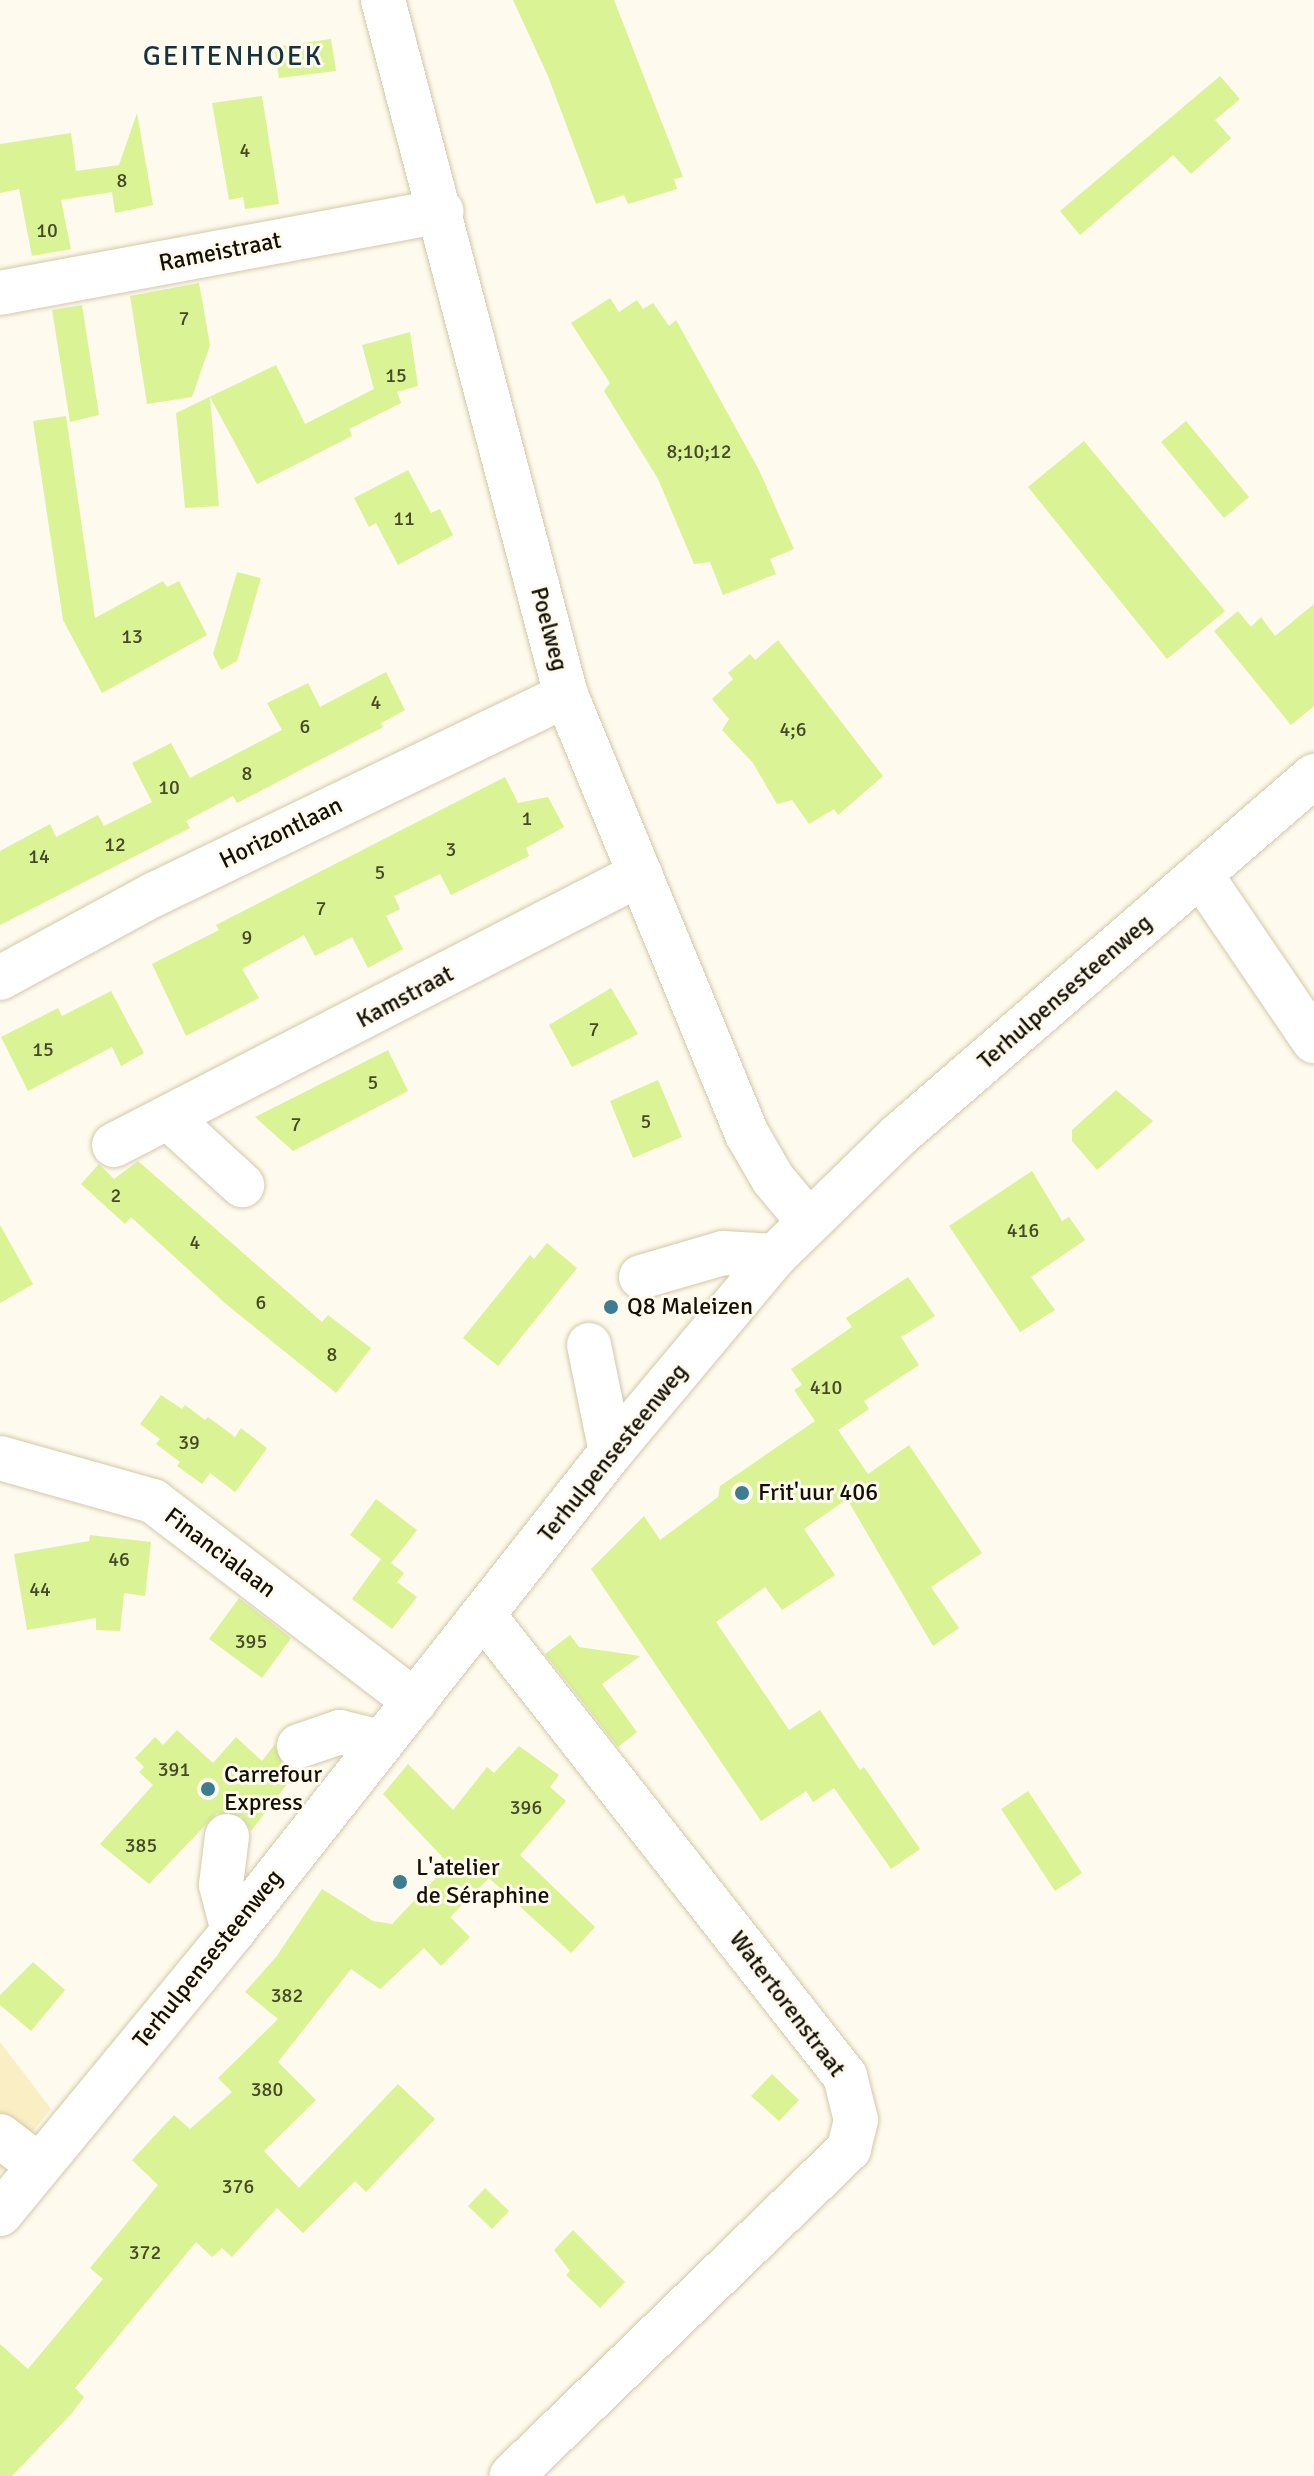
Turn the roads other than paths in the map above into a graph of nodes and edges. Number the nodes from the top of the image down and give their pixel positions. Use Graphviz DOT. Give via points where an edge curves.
graph roads {
  1 [pos="383,0"];
  2 [pos="441,211"];
  3 [pos="0,293"];
  4 [pos="566,695"];
  5 [pos="1314,776"];
  6 [pos="640,874"];
  7 [pos="1201,875"];
  8 [pos="0,978"];
  9 [pos="1314,1041"];
  10 [pos="170,1119"];
  11 [pos="114,1145"];
  12 [pos="242,1185"];
  13 [pos="809,1222"];
  14 [pos="775,1256"];
  15 [pos="641,1277"];
  16 [pos="589,1345"];
  17 [pos="611,1452"];
  18 [pos="0,1458"];
  19 [pos="484,1616"];
  20 [pos="415,1701"];
  21 [pos="380,1742"];
  22 [pos="299,1746"];
  23 [pos="227,1836"];
  24 [pos="233,1931"];
  25 [pos="0,2136"];
  26 [pos="38,2165"];
  27 [pos="0,2214"];
  28 [pos="511,2476"];
  1 -- 2 [label="street, Poelweg"];
  2 -- 3 [label="street, Rameistraat"];
  2 -- 4 [label="street, Poelweg"];
  4 -- 6 [label="street, Poelweg"];
  4 -- 8 [label="street, Horizontlaan" via="155,894"];
  5 -- 7 [label="street, Terhulpensesteenweg"];
  6 -- 10 [label="street, Kamstraat"];
  6 -- 13 [label="street, Poelweg" via="747,1134 773,1179"];
  7 -- 9 [label="street"];
  7 -- 13 [label="street, Terhulpensesteenweg" via="899,1135"];
  10 -- 11 [label="street, Kamstraat"];
  10 -- 12 [label="street"];
  13 -- 14 [label="street, Terhulpensesteenweg"];
  14 -- 15 [label="street" via="723,1253"];
  14 -- 17 [label="street, Terhulpensesteenweg"];
  16 -- 17 [label="street"];
  17 -- 19 [label="street, Terhulpensesteenweg"];
  18 -- 20 [label="street, Financialaan" via="153,1501"];
  19 -- 20 [label="street, Terhulpensesteenweg"];
  19 -- 28 [label="street, Watertorenstraat" via="845,2076 856,2120 849,2149"];
  20 -- 21 [label="street, Terhulpensesteenweg"];
  21 -- 22 [label="street" via="340,1732"];
  21 -- 24 [label="street, Terhulpensesteenweg"];
  23 -- 24 [label="street" via="221,1885"];
  24 -- 26 [label="street, Terhulpensesteenweg"];
  25 -- 26 [label="street"];
  26 -- 27 [label="street, Terhulpensesteenweg"];
}
